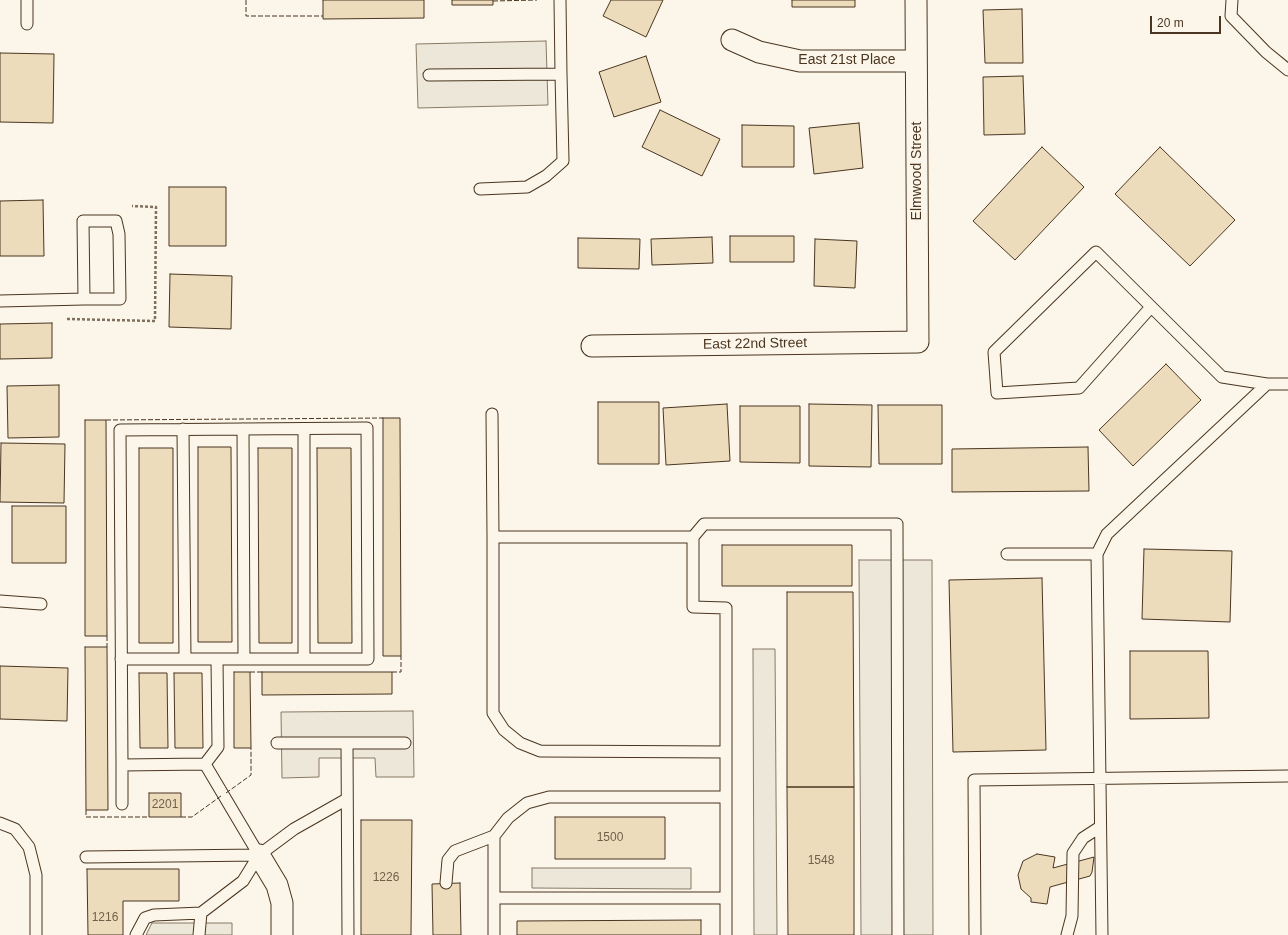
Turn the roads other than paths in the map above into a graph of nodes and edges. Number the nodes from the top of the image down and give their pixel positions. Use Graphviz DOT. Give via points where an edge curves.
graph roads {
  1 [pos="27,0"];
  2 [pos="560,0"];
  3 [pos="916,0"];
  4 [pos="1232,0"];
  5 [pos="27,24"];
  6 [pos="732,40"];
  7 [pos="916,61"];
  8 [pos="1288,70"];
  9 [pos="561,74"];
  10 [pos="429,75"];
  11 [pos="480,189"];
  12 [pos="84,299"];
  13 [pos="0,301"];
  14 [pos="1151,307"];
  15 [pos="918,342"];
  16 [pos="592,346"];
  17 [pos="1267,384"];
  18 [pos="1288,384"];
  19 [pos="492,414"];
  20 [pos="183,429"];
  21 [pos="243,429"];
  22 [pos="304,429"];
  23 [pos="493,537"];
  24 [pos="693,537"];
  25 [pos="1007,554"];
  26 [pos="1097,554"];
  27 [pos="0,601"];
  28 [pos="41,604"];
  29 [pos="121,659"];
  30 [pos="184,659"];
  31 [pos="217,659"];
  32 [pos="244,659"];
  33 [pos="304,659"];
  34 [pos="277,743"];
  35 [pos="347,743"];
  36 [pos="405,743"];
  37 [pos="726,752"];
  38 [pos="206,764"];
  39 [pos="122,765"];
  40 [pos="1288,776"];
  41 [pos="1100,779"];
  42 [pos="726,797"];
  43 [pos="347,799"];
  44 [pos="122,804"];
  45 [pos="0,823"];
  46 [pos="1100,827"];
  47 [pos="494,836"];
  48 [pos="259,855"];
  49 [pos="86,857"];
  50 [pos="446,883"];
  51 [pos="494,898"];
  52 [pos="726,898"];
  53 [pos="201,913"];
  54 [pos="36,935"];
  55 [pos="136,935"];
  56 [pos="199,935"];
  57 [pos="282,935"];
  58 [pos="348,935"];
  59 [pos="494,935"];
  60 [pos="726,935"];
  61 [pos="898,935"];
  62 [pos="975,935"];
  63 [pos="1067,935"];
  64 [pos="1102,935"];
  1 -- 5 [label="lane"];
  2 -- 9 [label="lane"];
  3 -- 7 [label="street, Elmwood Street"];
  4 -- 8 [label="lane" via="1231,16 1266,52"];
  6 -- 7 [label="street, East 21st Place" via="759,52 800,61"];
  7 -- 15 [label="street, Elmwood Street"];
  9 -- 10 [label="lane"];
  9 -- 11 [label="lane" via="563,161 546,176 527,187"];
  12 -- 12 [label="lane" via="120,299 119,234 116,221 84,221"];
  12 -- 13 [label="lane"];
  14 -- 14 [label="lane" via="1096,252 994,352 997,393 1079,388"];
  14 -- 17 [label="lane" via="1222,377"];
  15 -- 16 [label="street, East 22nd Street"];
  17 -- 18 [label="lane"];
  17 -- 26 [label="lane" via="1107,534"];
  19 -- 23 [label="lane"];
  20 -- 21 [label="lane"];
  20 -- 29 [label="lane" via="120,430"];
  20 -- 30 [label="lane"];
  21 -- 22 [label="lane"];
  21 -- 32 [label="lane"];
  22 -- 33 [label="lane"];
  22 -- 33 [label="lane" via="367,428 368,643 368,659"];
  23 -- 24 [label="lane"];
  23 -- 37 [label="lane" via="493,713 504,730 520,743 540,751"];
  24 -- 37 [label="lane" via="693,607 726,608"];
  24 -- 61 [label="lane" via="704,524 897,524"];
  25 -- 26 [label="lane"];
  26 -- 41 [label="lane"];
  27 -- 28 [label="lane"];
  29 -- 30 [label="lane"];
  29 -- 39 [label="lane"];
  30 -- 31 [label="lane"];
  31 -- 32 [label="lane"];
  31 -- 38 [label="lane" via="218,747"];
  32 -- 33 [label="lane"];
  34 -- 35 [label="lane"];
  35 -- 36 [label="lane"];
  35 -- 43 [label="lane"];
  37 -- 42 [label="lane"];
  38 -- 39 [label="lane"];
  38 -- 48 [label="lane"];
  39 -- 44 [label="lane"];
  40 -- 41 [label="lane"];
  41 -- 46 [label="lane"];
  41 -- 62 [label="lane" via="974,780"];
  42 -- 47 [label="lane" via="548,797 527,802 508,818"];
  42 -- 52 [label="lane"];
  43 -- 48 [label="lane" via="294,829"];
  43 -- 58 [label="lane"];
  45 -- 54 [label="lane" via="15,829 29,847 36,875"];
  46 -- 63 [label="lane" via="1083,838 1073,853 1072,916"];
  46 -- 64 [label="lane"];
  47 -- 50 [label="lane" via="455,851 448,860"];
  47 -- 51 [label="lane"];
  48 -- 49 [label="lane"];
  48 -- 53 [label="lane" via="243,881"];
  48 -- 57 [label="street" via="277,885"];
  51 -- 52 [label="lane"];
  51 -- 59 [label="lane"];
  52 -- 60 [label="lane"];
  53 -- 55 [label="lane" via="154,915 145,918"];
  53 -- 56 [label="lane"];
}
